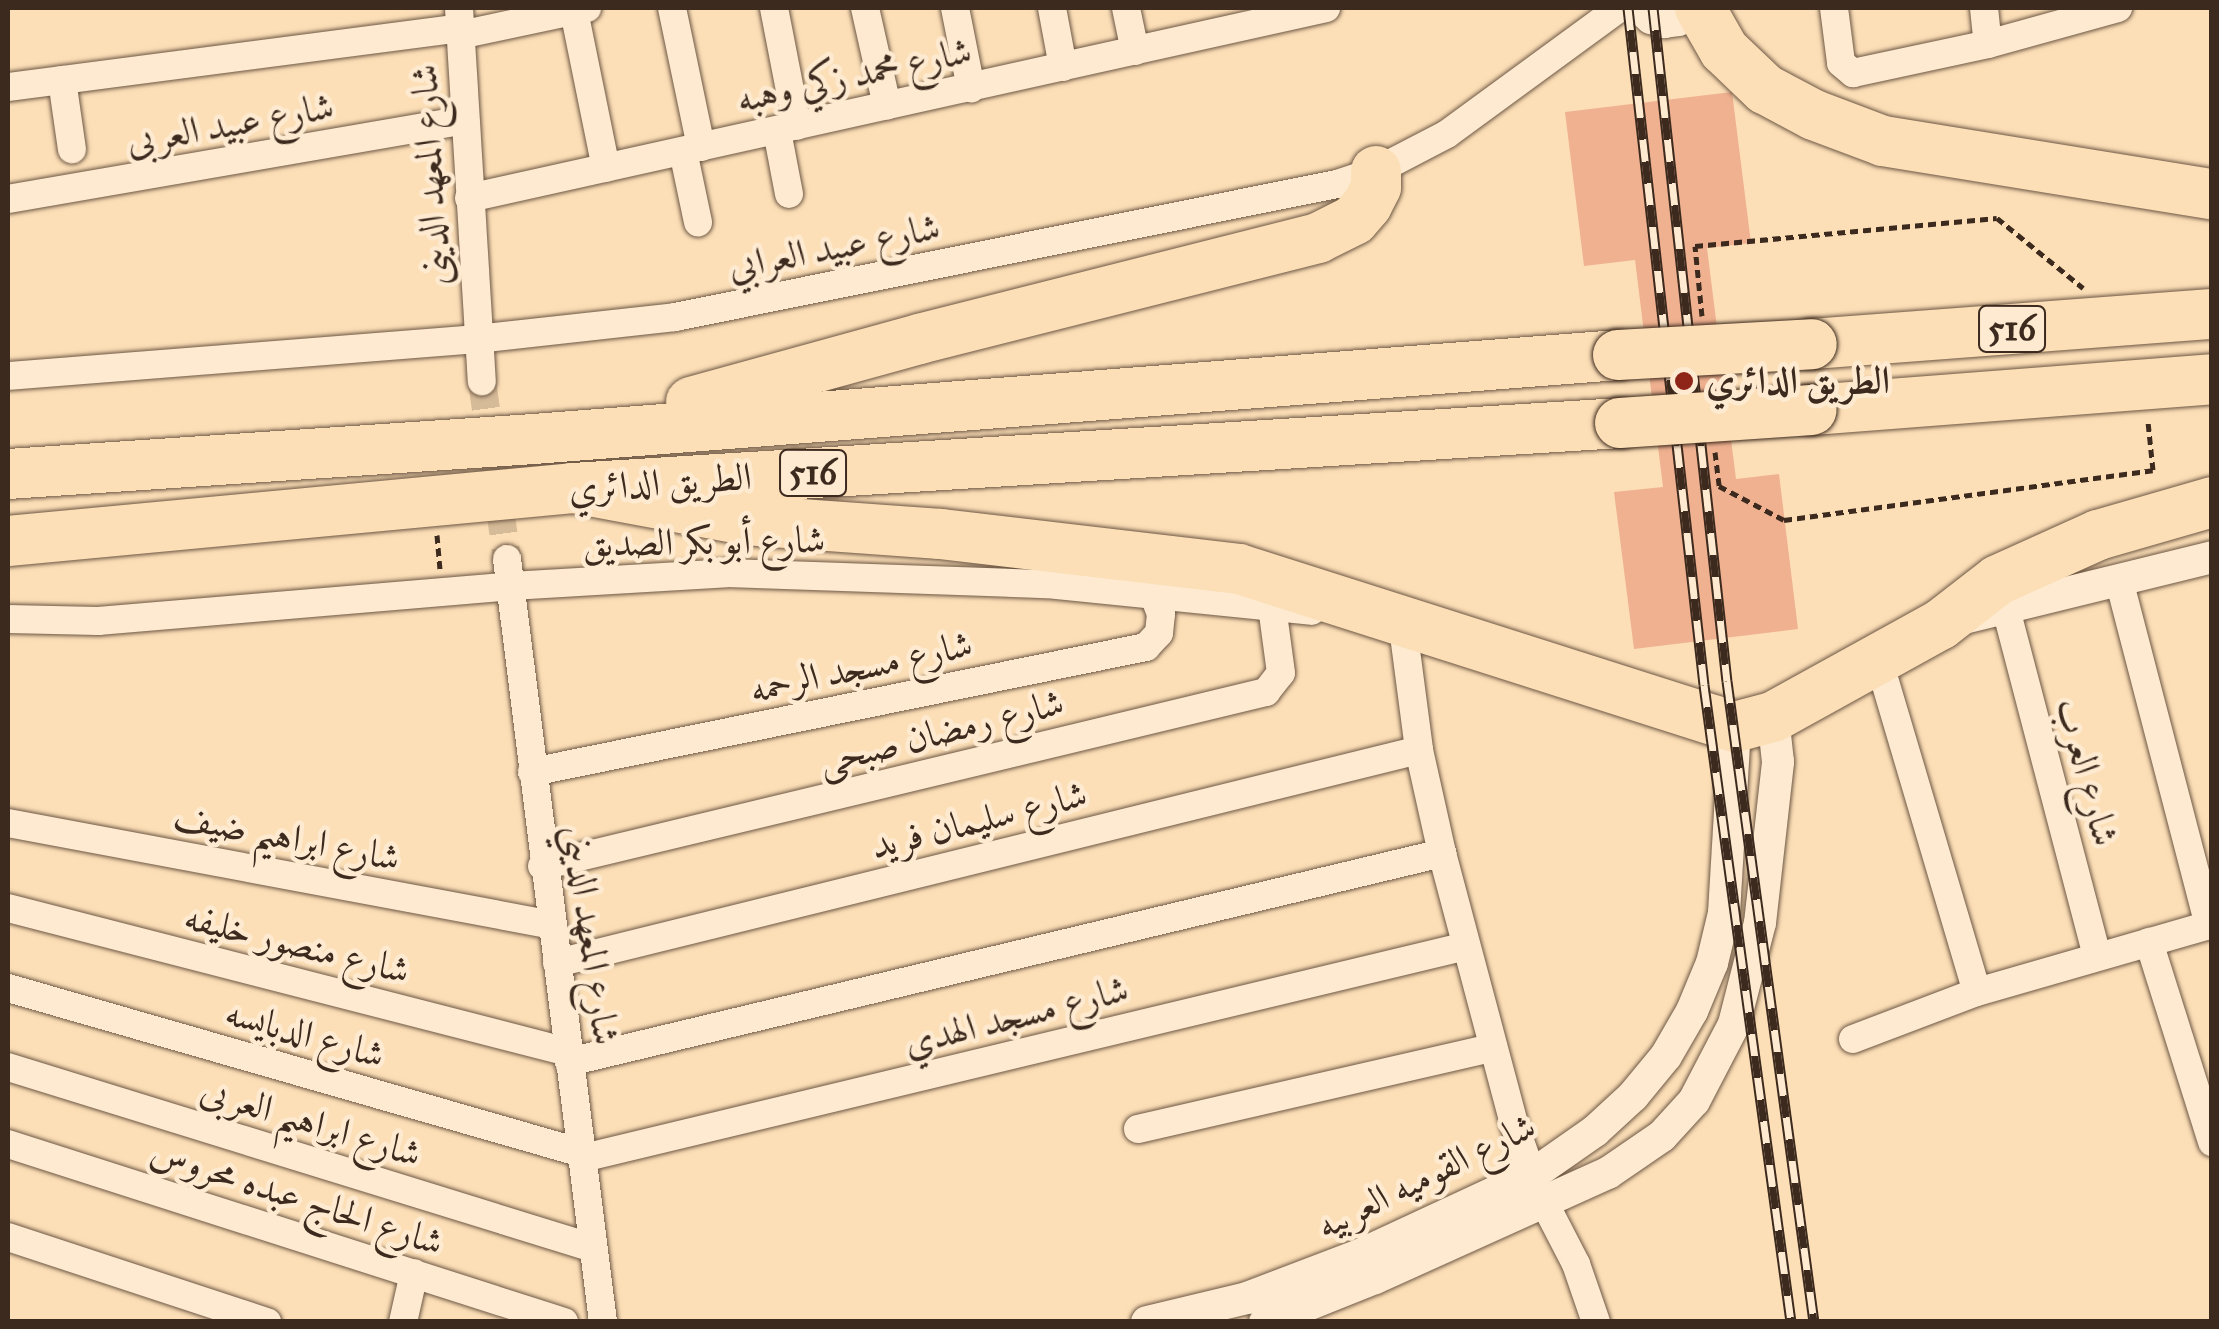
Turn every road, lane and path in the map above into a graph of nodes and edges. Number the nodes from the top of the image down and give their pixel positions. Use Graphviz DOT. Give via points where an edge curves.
graph roads {
  1 [pos="672,8"];
  2 [pos="774,8"];
  3 [pos="865,8"];
  4 [pos="955,8"];
  5 [pos="1052,8"];
  6 [pos="1126,8"];
  7 [pos="1326,8"];
  8 [pos="1619,8"];
  9 [pos="1640,8"];
  10 [pos="1692,8"];
  11 [pos="1700,8"];
  12 [pos="1834,8"];
  13 [pos="1984,8"];
  14 [pos="2118,8"];
  15 [pos="580,9"];
  16 [pos="1254,16"];
  17 [pos="460,24"];
  18 [pos="1988,44"];
  19 [pos="1135,51"];
  20 [pos="1063,67"];
  21 [pos="62,80"];
  22 [pos="8,87"];
  23 [pos="971,88"];
  24 [pos="887,106"];
  25 [pos="465,120"];
  26 [pos="787,128"];
  27 [pos="72,148"];
  28 [pos="692,149"];
  29 [pos="606,168"];
  30 [pos="1376,171"];
  31 [pos="789,194"];
  32 [pos="2212,194"];
  33 [pos="469,198"];
  34 [pos="8,199"];
  35 [pos="698,222"];
  36 [pos="1751,243"];
  37 [pos="2212,314"];
  38 [pos="2123,321"];
  39 [pos="477,339"];
  40 [pos="8,376"];
  41 [pos="2212,379"];
  42 [pos="482,381"];
  43 [pos="2144,384"];
  44 [pos="534,440"];
  45 [pos="8,474"];
  46 [pos="572,488"];
  47 [pos="433,501"];
  48 [pos="2212,502"];
  49 [pos="1784,520"];
  50 [pos="8,540"];
  51 [pos="2212,557"];
  52 [pos="509,572"];
  53 [pos="2119,580"];
  54 [pos="442,582"];
  55 [pos="1153,594"];
  56 [pos="2002,594"];
  57 [pos="1272,606"];
  58 [pos="8,619"];
  59 [pos="1402,620"];
  60 [pos="1878,658"];
  61 [pos="1754,722"];
  62 [pos="1419,750"];
  63 [pos="532,772"];
  64 [pos="8,823"];
  65 [pos="1442,853"];
  66 [pos="542,866"];
  67 [pos="8,908"];
  68 [pos="2210,924"];
  69 [pos="553,925"];
  70 [pos="2149,942"];
  71 [pos="1466,946"];
  72 [pos="2097,956"];
  73 [pos="557,963"];
  74 [pos="8,988"];
  75 [pos="1977,992"];
  76 [pos="1853,1039"];
  77 [pos="1492,1048"];
  78 [pos="569,1057"];
  79 [pos="8,1067"];
  80 [pos="1138,1129"];
  81 [pos="2212,1142"];
  82 [pos="8,1144"];
  83 [pos="582,1156"];
  84 [pos="1539,1190"];
  85 [pos="8,1237"];
  86 [pos="593,1248"];
  87 [pos="414,1274"];
  88 [pos="267,1322"];
  89 [pos="403,1322"];
  90 [pos="564,1322"];
  91 [pos="603,1322"];
  92 [pos="1147,1322"];
  93 [pos="1265,1322"];
  94 [pos="1596,1322"];
  1 -- 28 [label="street"];
  2 -- 26 [label="street"];
  3 -- 24 [label="street"];
  4 -- 23 [label="street"];
  5 -- 20 [label="street"];
  6 -- 19 [label="street"];
  7 -- 16 [label="street, شارع محمد زكي وهبه"];
  8 -- 30 [label="street, شارع عبيد العرابي" via="1448,134"];
  9 -- 10 [label="street" via="1664,22"];
  11 -- 32 [label="highway" via="1724,50 1765,89 1866,134"];
  12 -- 18 [label="street" via="1841,63 1853,73"];
  13 -- 18 [label="street"];
  14 -- 18 [label="street"];
  15 -- 17 [label="street"];
  15 -- 29 [label="street"];
  16 -- 19 [label="street, شارع محمد زكي وهبه"];
  17 -- 21 [label="street"];
  17 -- 25 [label="street, شارع المعهد الدينى"];
  19 -- 20 [label="street, شارع محمد زكي وهبه"];
  20 -- 23 [label="street, شارع محمد زكي وهبه"];
  21 -- 22 [label="street"];
  21 -- 27 [label="street"];
  23 -- 24 [label="street, شارع محمد زكي وهبه"];
  24 -- 26 [label="street, شارع محمد زكي وهبه"];
  25 -- 33 [label="street, شارع المعهد الدينى"];
  25 -- 34 [label="street, شارع عبيد العربى"];
  26 -- 28 [label="street, شارع محمد زكي وهبه"];
  26 -- 31 [label="street"];
  28 -- 29 [label="street, شارع محمد زكي وهبه"];
  28 -- 35 [label="street"];
  29 -- 33 [label="street, شارع محمد زكي وهبه"];
  30 -- 39 [label="street, شارع عبيد العرابي" via="675,317"];
  30 -- 44 [label="highway" via="1368,205 1318,238"];
  33 -- 39 [label="street, شارع المعهد الدينى"];
  36 -- 38 [label="path" via="1997,218"];
  37 -- 38 [label="highway, الطريق الدائري / 516"];
  38 -- 44 [label="highway, الطريق الدائري / 516, bridge"];
  39 -- 40 [label="street, شارع عبيد العرابي"];
  39 -- 42 [label="street"];
  41 -- 43 [label="highway, الطريق الدائري / 516"];
  43 -- 46 [label="highway, الطريق الدائري / 516, bridge"];
  43 -- 49 [label="path" via="2153,470"];
  44 -- 45 [label="highway, الطريق الدائري / 516"];
  46 -- 47 [label="highway, الطريق الدائري / 516"];
  46 -- 59 [label="highway" via="745,520 941,534 1239,569"];
  47 -- 50 [label="highway, الطريق الدائري / 516"];
  47 -- 54 [label="path"];
  48 -- 56 [label="highway" via="2098,535"];
  51 -- 53 [label="street"];
  52 -- 55 [label="street, شارع أبو بكر الصديق" via="727,573"];
  52 -- 58 [label="street, شارع أبو بكر الصديق" via="98,622"];
  52 -- 63 [label="street, شارع المعهد الديني"];
  53 -- 56 [label="street"];
  53 -- 68 [label="street"];
  55 -- 57 [label="street, شارع أبو بكر الصديق"];
  55 -- 63 [label="street, شارع مسجد الرحمه" via="1159,633 1146,647"];
  56 -- 60 [label="highway"];
  56 -- 72 [label="street, شارع العرب"];
  57 -- 59 [label="street, شارع أبو بكر الصديق"];
  57 -- 66 [label="street, شارع رمضان صبحى" via="1281,673 1266,692"];
  59 -- 61 [label="highway"];
  59 -- 62 [label="street"];
  60 -- 61 [label="highway"];
  60 -- 75 [label="street"];
  61 -- 84 [label="street, شارع القوميه العربيه" via="1724,912 1692,1011 1633,1096"];
  61 -- 84 [label="street, شارع القوميه العربيه" via="1778,762 1760,923 1734,1024 1694,1101 1662,1136 1608,1172"];
  62 -- 65 [label="street"];
  62 -- 73 [label="street, شارع سليمان فريد"];
  63 -- 66 [label="street, شارع المعهد الديني"];
  64 -- 69 [label="street, شارع ابراهيم ضيف"];
  65 -- 71 [label="street"];
  65 -- 78 [label="street"];
  66 -- 69 [label="street, شارع المعهد الديني"];
  67 -- 78 [label="street, شارع منصور خليفه"];
  68 -- 70 [label="street"];
  69 -- 73 [label="street, شارع المعهد الديني"];
  70 -- 72 [label="street"];
  70 -- 81 [label="street"];
  71 -- 77 [label="street"];
  71 -- 83 [label="street, شارع مسجد الهدي"];
  72 -- 75 [label="street"];
  73 -- 78 [label="street, شارع المعهد الديني"];
  74 -- 83 [label="street, شارع الدبايسه"];
  75 -- 76 [label="street"];
  77 -- 80 [label="street"];
  77 -- 84 [label="street"];
  78 -- 83 [label="street, شارع المعهد الديني"];
  79 -- 86 [label="street, شارع ابراهيم العربى"];
  82 -- 87 [label="street, شارع الحاج عبده محروس"];
  83 -- 86 [label="street, شارع المعهد الديني"];
  84 -- 92 [label="street, شارع القوميه العربيه" via="1292,1283"];
  84 -- 93 [label="street, شارع القوميه العربيه"];
  84 -- 94 [label="street"];
  85 -- 88 [label="street"];
  86 -- 91 [label="street, شارع المعهد الديني"];
  87 -- 89 [label="street"];
  87 -- 90 [label="street, شارع الحاج عبده محروس"];
}
